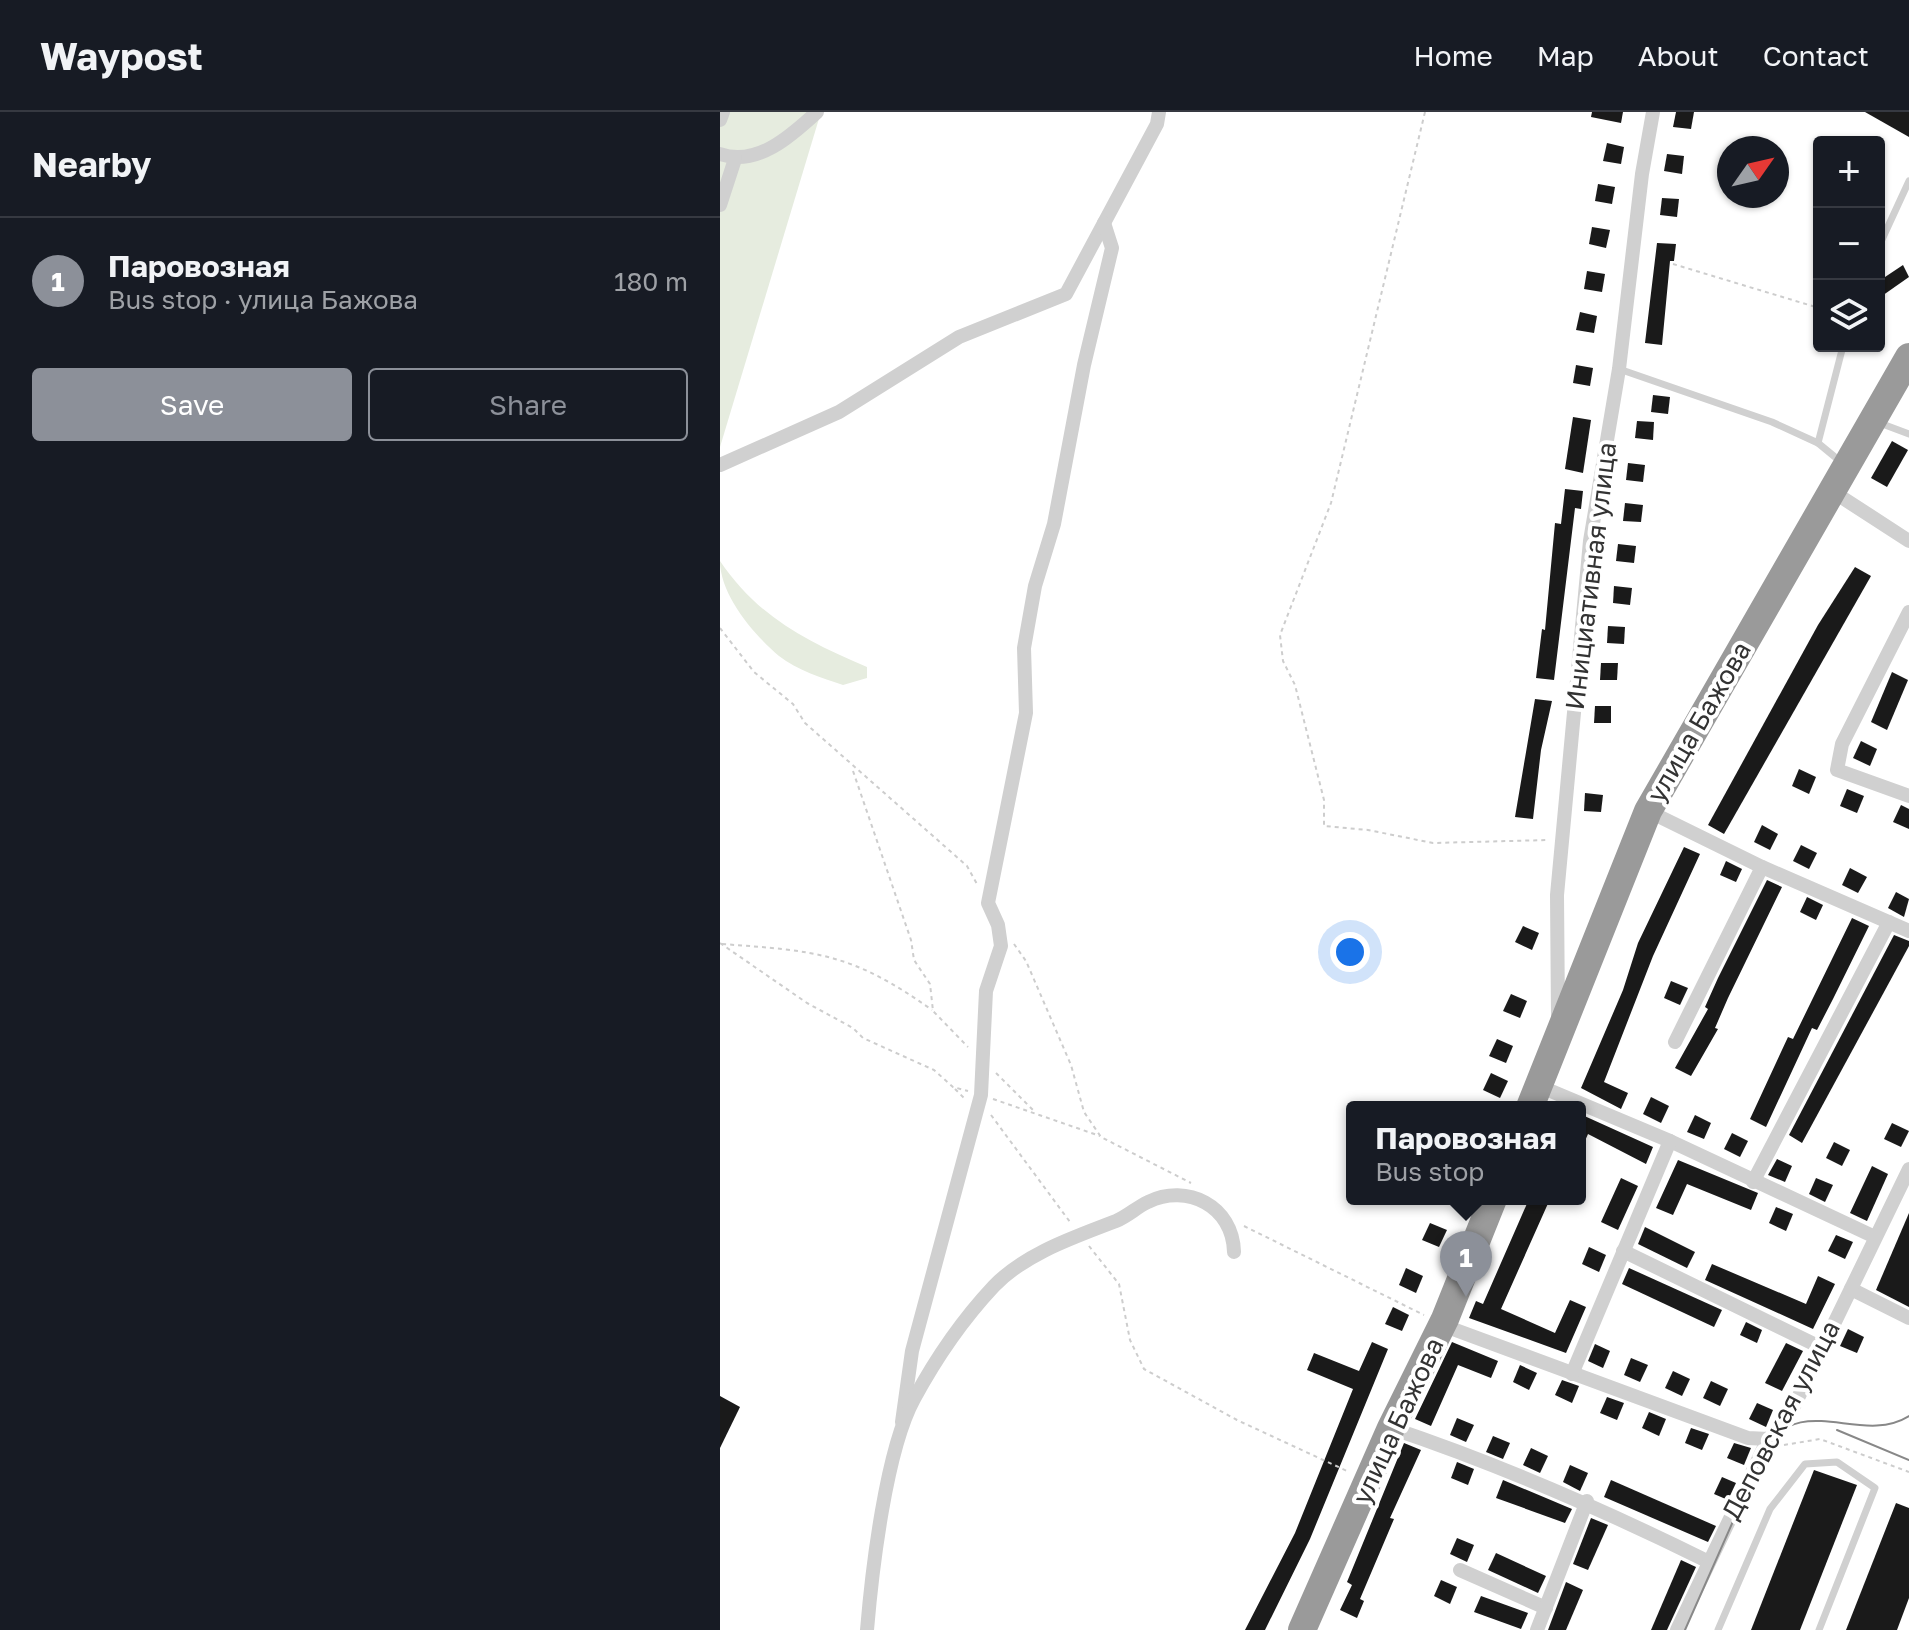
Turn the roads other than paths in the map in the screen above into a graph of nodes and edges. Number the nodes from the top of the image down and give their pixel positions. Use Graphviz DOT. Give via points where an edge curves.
graph roads {
  1 [pos="723,112"];
  2 [pos="817,112"];
  3 [pos="1159,112"];
  4 [pos="1653,112"];
  5 [pos="720,120"];
  6 [pos="720,154"];
  7 [pos="735,159"];
  8 [pos="1909,181"];
  9 [pos="720,205"];
  10 [pos="1104,223"];
  11 [pos="1885,233"];
  12 [pos="1841,352"];
  13 [pos="1909,357"];
  14 [pos="1619,369"];
  15 [pos="1872,420"];
  16 [pos="1909,434"];
  17 [pos="1818,443"];
  18 [pos="720,465"];
  19 [pos="1846,467"];
  20 [pos="1832,491"];
  21 [pos="1909,541"];
  22 [pos="1909,612"];
  23 [pos="1909,796"];
  24 [pos="1648,811"];
  25 [pos="1762,867"];
  26 [pos="1889,922"];
  27 [pos="1909,931"];
  28 [pos="1558,1042"];
  29 [pos="1675,1042"];
  30 [pos="1535,1097"];
  31 [pos="1586,1114"];
  32 [pos="1670,1141"];
  33 [pos="1909,1169"];
  34 [pos="1753,1182"];
  35 [pos="1491,1205"];
  36 [pos="1875,1237"];
  37 [pos="1623,1251"];
  38 [pos="1234,1252"];
  39 [pos="1851,1289"];
  40 [pos="1909,1318"];
  41 [pos="1443,1322"];
  42 [pos="1820,1347"];
  43 [pos="1572,1374"];
  44 [pos="902,1422"];
  45 [pos="1391,1428"];
  46 [pos="1768,1439"];
  47 [pos="1587,1501"];
  48 [pos="1707,1561"];
  49 [pos="1460,1570"];
  50 [pos="1319,1598"];
  51 [pos="1546,1608"];
  52 [pos="867,1630"];
  53 [pos="1302,1630"];
  54 [pos="1310,1630"];
  55 [pos="1537,1630"];
  56 [pos="1677,1630"];
  57 [pos="1718,1630"];
  58 [pos="1819,1630"];
  1 -- 5 [label="street"];
  2 -- 7 [label="street" via="768,150"];
  3 -- 10 [label="street"];
  4 -- 14 [label="street, Инициативная улица"];
  6 -- 7 [label="street"];
  7 -- 9 [label="street"];
  8 -- 11 [label="lane"];
  10 -- 18 [label="street" via="1066,294 959,337 839,412"];
  10 -- 44 [label="street" via="1112,248 1054,524 1035,586 1024,648 1026,713 988,903 1001,946 986,991 981,1095 912,1351"];
  12 -- 17 [label="lane"];
  13 -- 15 [label="highway, улица Бажова"];
  14 -- 17 [label="lane"];
  14 -- 28 [label="street, Инициативная улица" via="1590,541 1557,895"];
  15 -- 16 [label="lane"];
  15 -- 19 [label="highway, улица Бажова"];
  17 -- 19 [label="lane"];
  19 -- 20 [label="highway, улица Бажова"];
  20 -- 21 [label="street"];
  20 -- 24 [label="highway, улица Бажова"];
  22 -- 23 [label="street" via="1842,744 1837,770"];
  24 -- 25 [label="street"];
  24 -- 28 [label="highway, улица Бажова"];
  25 -- 26 [label="street"];
  25 -- 29 [label="street"];
  26 -- 27 [label="street"];
  26 -- 34 [label="street"];
  28 -- 30 [label="highway, улица Бажова"];
  31 -- 32 [label="street"];
  32 -- 34 [label="street"];
  32 -- 37 [label="street"];
  33 -- 36 [label="street, Деповская улица"];
  34 -- 36 [label="street"];
  35 -- 41 [label="highway, улица Бажова"];
  36 -- 39 [label="street, Деповская улица"];
  37 -- 42 [label="street"];
  37 -- 43 [label="street"];
  38 -- 44 [label="street" via="1226,1220 1201,1198 1181,1194 1149,1201 1120,1220 1078,1234 996,1284"];
  39 -- 40 [label="street"];
  39 -- 42 [label="street, Деповская улица"];
  41 -- 43 [label="street"];
  41 -- 45 [label="highway, улица Бажова"];
  42 -- 46 [label="street, Деповская улица" via="1786,1422"];
  43 -- 46 [label="street" via="1748,1438"];
  44 -- 52 [label="street"];
  45 -- 47 [label="street" via="1486,1459"];
  45 -- 50 [label="highway, улица Бажова"];
  46 -- 48 [label="street, Деповская улица"];
  47 -- 48 [label="street"];
  47 -- 51 [label="street"];
  48 -- 56 [label="street, Деповская улица"];
  49 -- 51 [label="street"];
  50 -- 53 [label="highway"];
  50 -- 54 [label="highway"];
  51 -- 55 [label="street"];
  57 -- 58 [label="lane" via="1770,1509 1805,1464 1837,1462 1875,1488"];
}
